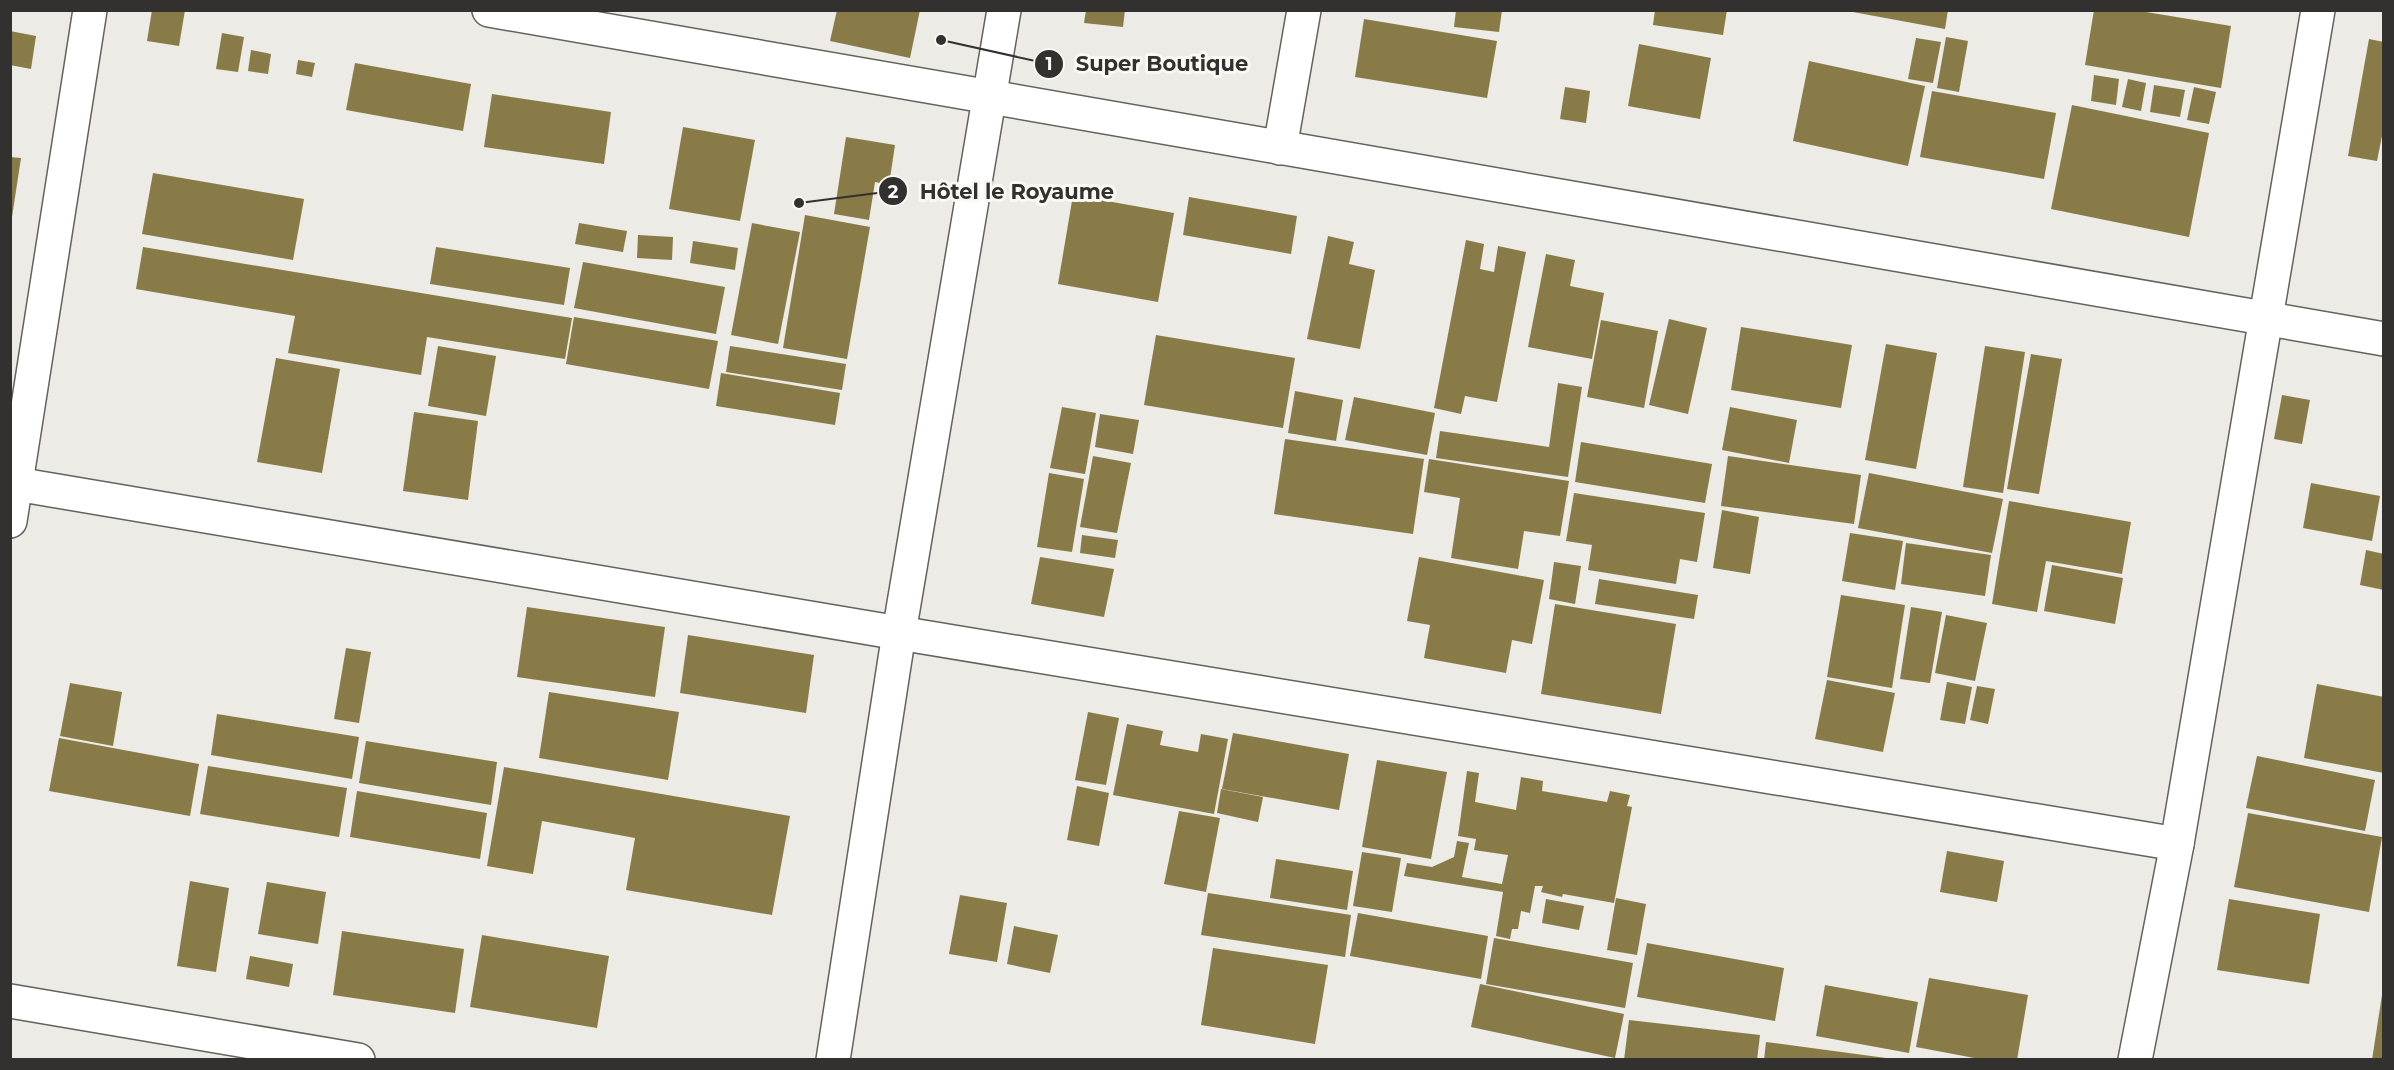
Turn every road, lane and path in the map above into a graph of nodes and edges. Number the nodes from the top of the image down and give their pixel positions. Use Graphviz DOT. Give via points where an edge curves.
graph roads {
  1 [pos="90,10"];
  2 [pos="489,10"];
  3 [pos="1004,10"];
  4 [pos="1304,10"];
  5 [pos="2318,10"];
  6 [pos="988,97"];
  7 [pos="1280,148"];
  8 [pos="2266,318"];
  9 [pos="2384,339"];
  10 [pos="13,483"];
  11 [pos="10,521"];
  12 [pos="899,633"];
  13 [pos="2176,844"];
  14 [pos="10,1001"];
  15 [pos="358,1059"];
  16 [pos="833,1059"];
  17 [pos="2135,1059"];
  1 -- 10 [label="street"];
  2 -- 6 [label="street"];
  3 -- 6 [label="street"];
  4 -- 7 [label="street"];
  5 -- 8 [label="street"];
  6 -- 7 [label="street"];
  6 -- 12 [label="street"];
  7 -- 8 [label="street"];
  8 -- 9 [label="street"];
  8 -- 13 [label="street"];
  10 -- 11 [label="street"];
  10 -- 12 [label="street"];
  12 -- 13 [label="street"];
  12 -- 16 [label="street"];
  13 -- 17 [label="street"];
  14 -- 15 [label="street"];
}
